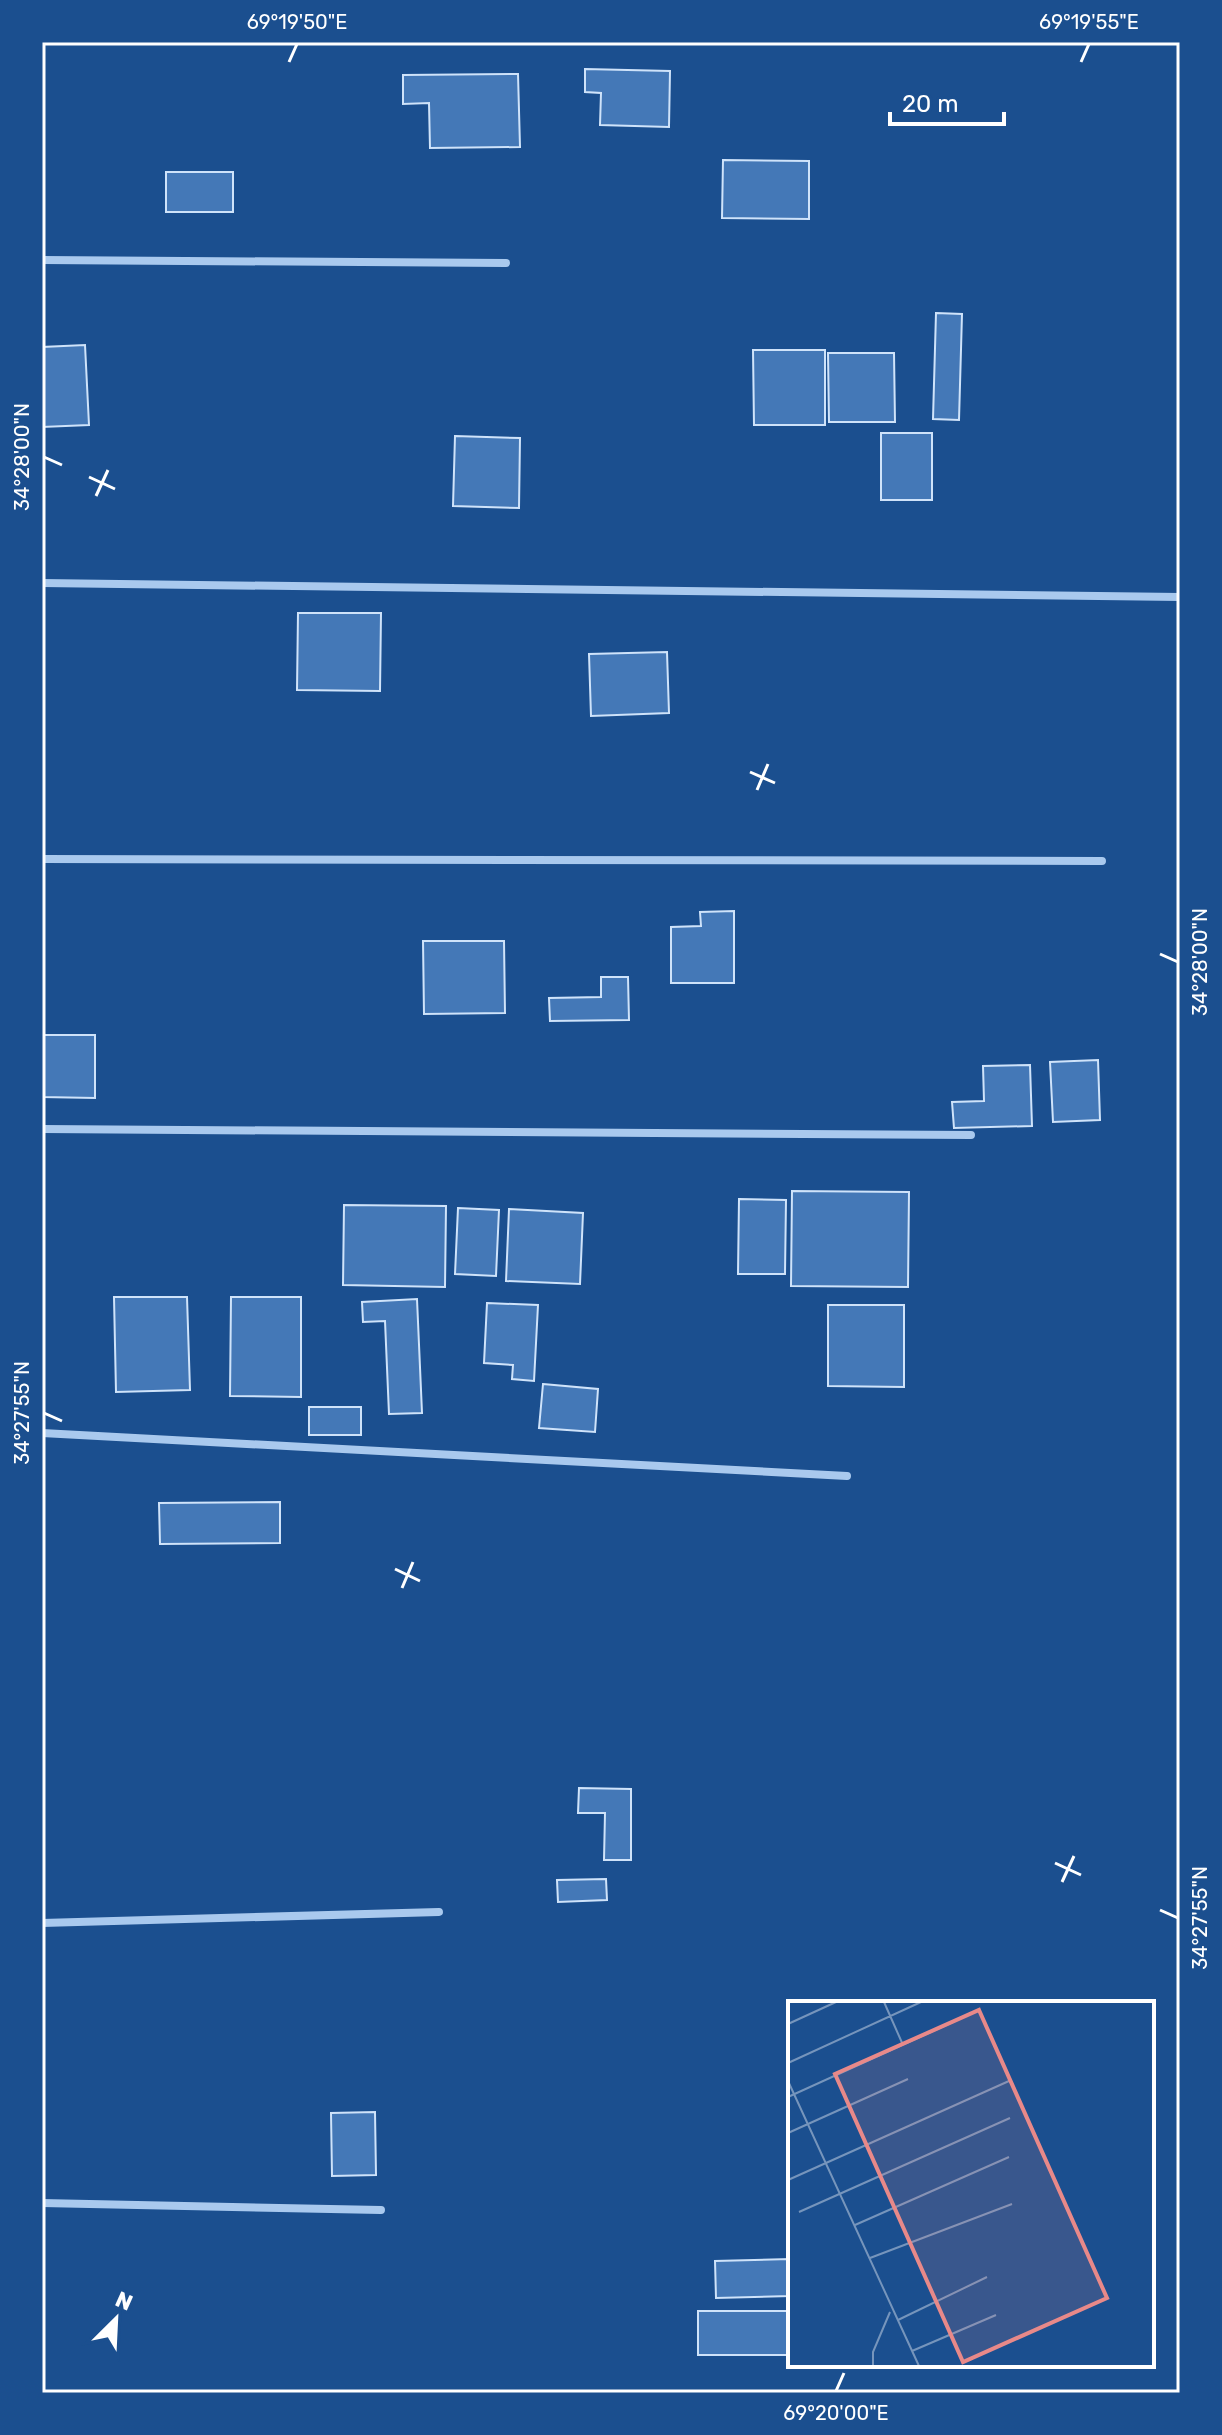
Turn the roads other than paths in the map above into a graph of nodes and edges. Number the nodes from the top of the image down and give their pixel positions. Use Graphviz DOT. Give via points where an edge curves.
graph roads {
  1 [pos="42,260"];
  2 [pos="506,263"];
  3 [pos="42,583"];
  4 [pos="1180,597"];
  5 [pos="42,859"];
  6 [pos="1102,861"];
  7 [pos="42,1129"];
  8 [pos="971,1135"];
  9 [pos="42,1433"];
  10 [pos="847,1476"];
  11 [pos="439,1912"];
  12 [pos="42,1923"];
  13 [pos="42,2203"];
  14 [pos="381,2210"];
  1 -- 2 [label="street"];
  3 -- 4 [label="street"];
  5 -- 6 [label="street"];
  7 -- 8 [label="street"];
  9 -- 10 [label="street"];
  11 -- 12 [label="street"];
  13 -- 14 [label="street"];
}
